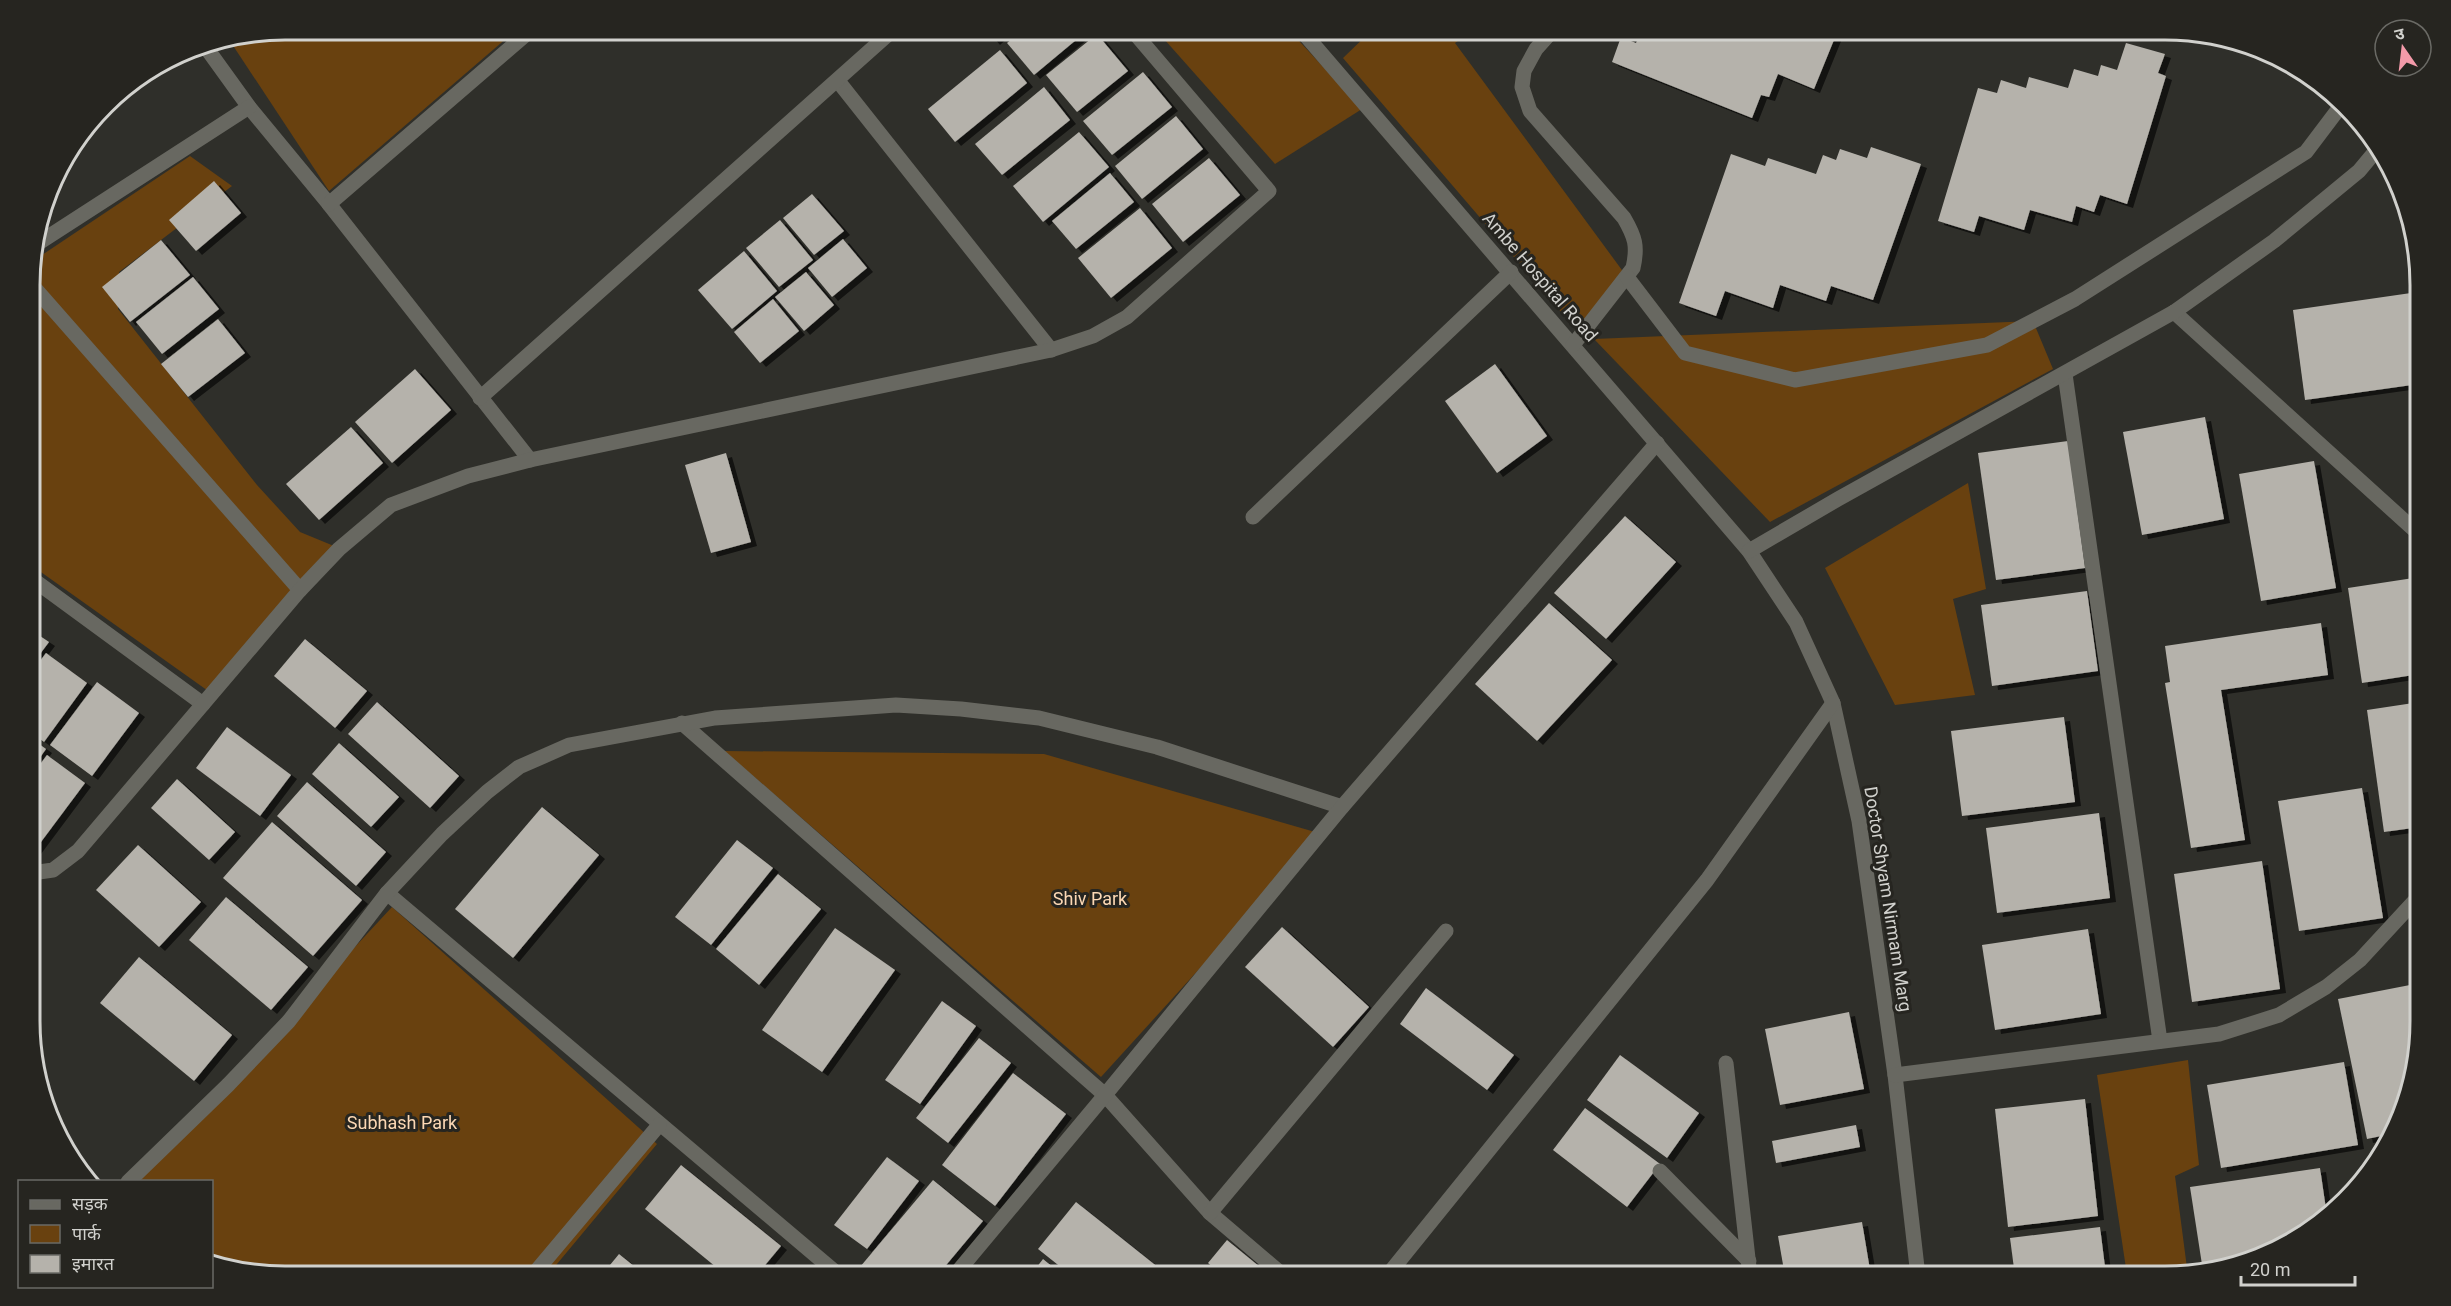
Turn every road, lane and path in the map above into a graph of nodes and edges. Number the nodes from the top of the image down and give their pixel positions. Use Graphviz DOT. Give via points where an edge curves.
graph roads {
  1 [pos="519,40"];
  2 [pos="882,40"];
  3 [pos="1141,40"];
  4 [pos="1309,40"];
  5 [pos="1544,40"];
  6 [pos="210,53"];
  7 [pos="838,81"];
  8 [pos="249,107"];
  9 [pos="2337,110"];
  10 [pos="2373,155"];
  11 [pos="329,204"];
  12 [pos="45,239"];
  13 [pos="1510,272"];
  14 [pos="1627,277"];
  15 [pos="40,294"];
  16 [pos="2174,312"];
  17 [pos="1574,345"];
  18 [pos="1051,350"];
  19 [pos="2065,374"];
  20 [pos="480,398"];
  21 [pos="1657,443"];
  22 [pos="530,460"];
  23 [pos="1253,517"];
  24 [pos="2410,526"];
  25 [pos="1749,551"];
  26 [pos="40,585"];
  27 [pos="300,590"];
  28 [pos="1833,703"];
  29 [pos="203,704"];
  30 [pos="682,723"];
  31 [pos="1342,807"];
  32 [pos="40,872"];
  33 [pos="387,893"];
  34 [pos="2410,906"];
  35 [pos="1446,931"];
  36 [pos="2160,1041"];
  37 [pos="1726,1063"];
  38 [pos="1894,1075"];
  39 [pos="1105,1095"];
  40 [pos="659,1125"];
  41 [pos="1660,1171"];
  42 [pos="130,1180"];
  43 [pos="1210,1213"];
  44 [pos="540,1266"];
  45 [pos="828,1266"];
  46 [pos="962,1266"];
  47 [pos="1272,1266"];
  48 [pos="1395,1266"];
  49 [pos="1748,1266"];
  50 [pos="1750,1266"];
  51 [pos="1917,1266"];
  1 -- 11 [label="street"];
  2 -- 7 [label="street"];
  3 -- 18 [label="street" via="1269,191 1127,317 1093,336"];
  4 -- 13 [label="street, Ambe Hospital Road"];
  5 -- 14 [label="street" via="1524,70 1522,87 1530,111 1624,218 1634,236 1636,254"];
  6 -- 8 [label="street"];
  7 -- 18 [label="street"];
  7 -- 20 [label="street"];
  8 -- 11 [label="street"];
  8 -- 12 [label="street"];
  9 -- 14 [label="street" via="2306,152 2076,299 1987,345 1795,380 1685,353"];
  10 -- 16 [label="street" via="2359,171 2274,241"];
  11 -- 20 [label="street"];
  13 -- 17 [label="street, Ambe Hospital Road"];
  13 -- 23 [label="street"];
  14 -- 17 [label="street"];
  15 -- 27 [label="street"];
  16 -- 19 [label="street"];
  16 -- 24 [label="street"];
  17 -- 21 [label="street, Ambe Hospital Road"];
  18 -- 22 [label="street"];
  19 -- 25 [label="street"];
  19 -- 36 [label="street"];
  20 -- 22 [label="street"];
  21 -- 25 [label="street, Ambe Hospital Road"];
  21 -- 31 [label="street"];
  22 -- 27 [label="street" via="468,476 391,505 339,549"];
  25 -- 28 [label="street, Doctor Shyam Nirmam Marg" via="1796,621"];
  26 -- 29 [label="street"];
  27 -- 29 [label="street"];
  28 -- 38 [label="street, Doctor Shyam Nirmam Marg" via="1859,821"];
  28 -- 48 [label="street" via="1707,880"];
  29 -- 32 [label="street" via="78,851 54,870"];
  30 -- 31 [label="street" via="896,705 1039,718 1157,747"];
  30 -- 33 [label="street" via="568,745 519,767 449,827"];
  30 -- 39 [label="street"];
  31 -- 39 [label="street"];
  33 -- 40 [label="street"];
  33 -- 42 [label="street" via="289,1021"];
  34 -- 36 [label="street" via="2360,960 2326,987 2279,1015 2219,1034"];
  35 -- 43 [label="street"];
  36 -- 38 [label="street"];
  37 -- 50 [label="street"];
  38 -- 51 [label="street, Doctor Shyam Nirmam Marg"];
  39 -- 43 [label="street"];
  39 -- 46 [label="street"];
  40 -- 44 [label="street"];
  40 -- 45 [label="street"];
  41 -- 49 [label="street"];
  43 -- 47 [label="street"];
}
